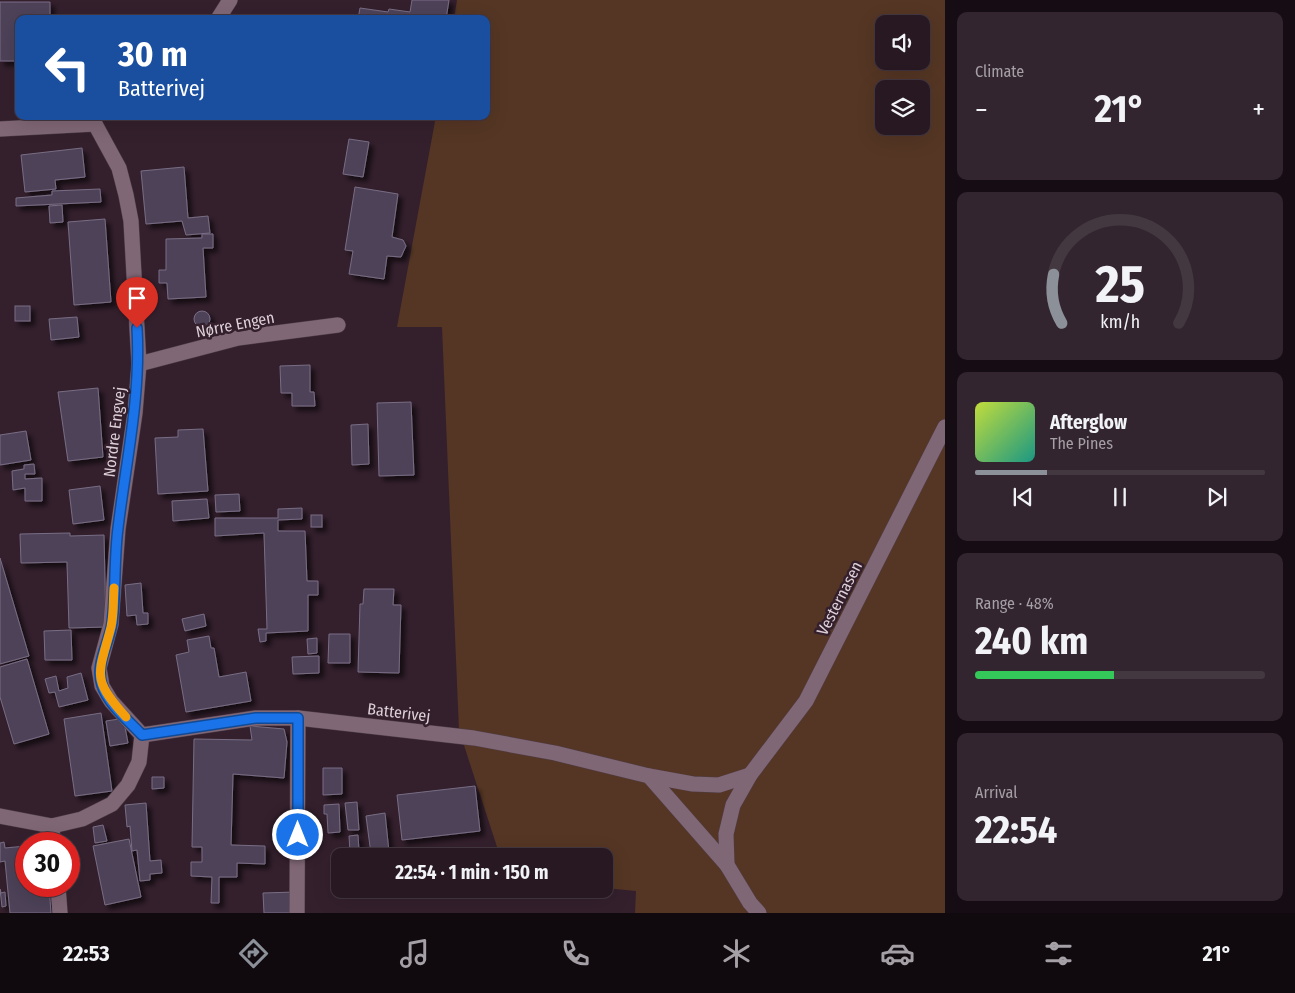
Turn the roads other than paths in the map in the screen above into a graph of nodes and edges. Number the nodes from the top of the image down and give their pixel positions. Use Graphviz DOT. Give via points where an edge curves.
graph roads {
  1 [pos="230,0"];
  2 [pos="221,15"];
  3 [pos="96,120"];
  4 [pos="0,129"];
  5 [pos="338,325"];
  6 [pos="139,364"];
  7 [pos="945,427"];
  8 [pos="298,718"];
  9 [pos="142,735"];
  10 [pos="750,775"];
  11 [pos="649,776"];
  12 [pos="0,816"];
  13 [pos="52,826"];
  14 [pos="52,832"];
  15 [pos="727,865"];
  16 [pos="59,897"];
  17 [pos="60,913"];
  18 [pos="298,913"];
  19 [pos="759,913"];
  1 -- 2 [label="street"];
  3 -- 4 [label="street"];
  3 -- 6 [label="street, Nordre Engvej" via="119,168 131,221"];
  5 -- 6 [label="street, Nørre Engen" via="238,338"];
  6 -- 9 [label="street, Nordre Engvej" via="118,529 112,624 99,668 102,686 111,701"];
  7 -- 10 [label="street, Vesternasen" via="806,701"];
  8 -- 9 [label="street, Batterivej" via="256,718"];
  8 -- 11 [label="street, Batterivej" via="474,738 555,753"];
  8 -- 18 [label="street"];
  9 -- 13 [label="street" via="139,762 128,785 112,804 82,819"];
  10 -- 11 [label="street, Batterivej" via="719,785"];
  10 -- 15 [label="street" via="733,805 726,834"];
  11 -- 15 [label="street"];
  12 -- 13 [label="street"];
  13 -- 14 [label="street"];
  15 -- 19 [label="street"];
  16 -- 17 [label="street"];
}
